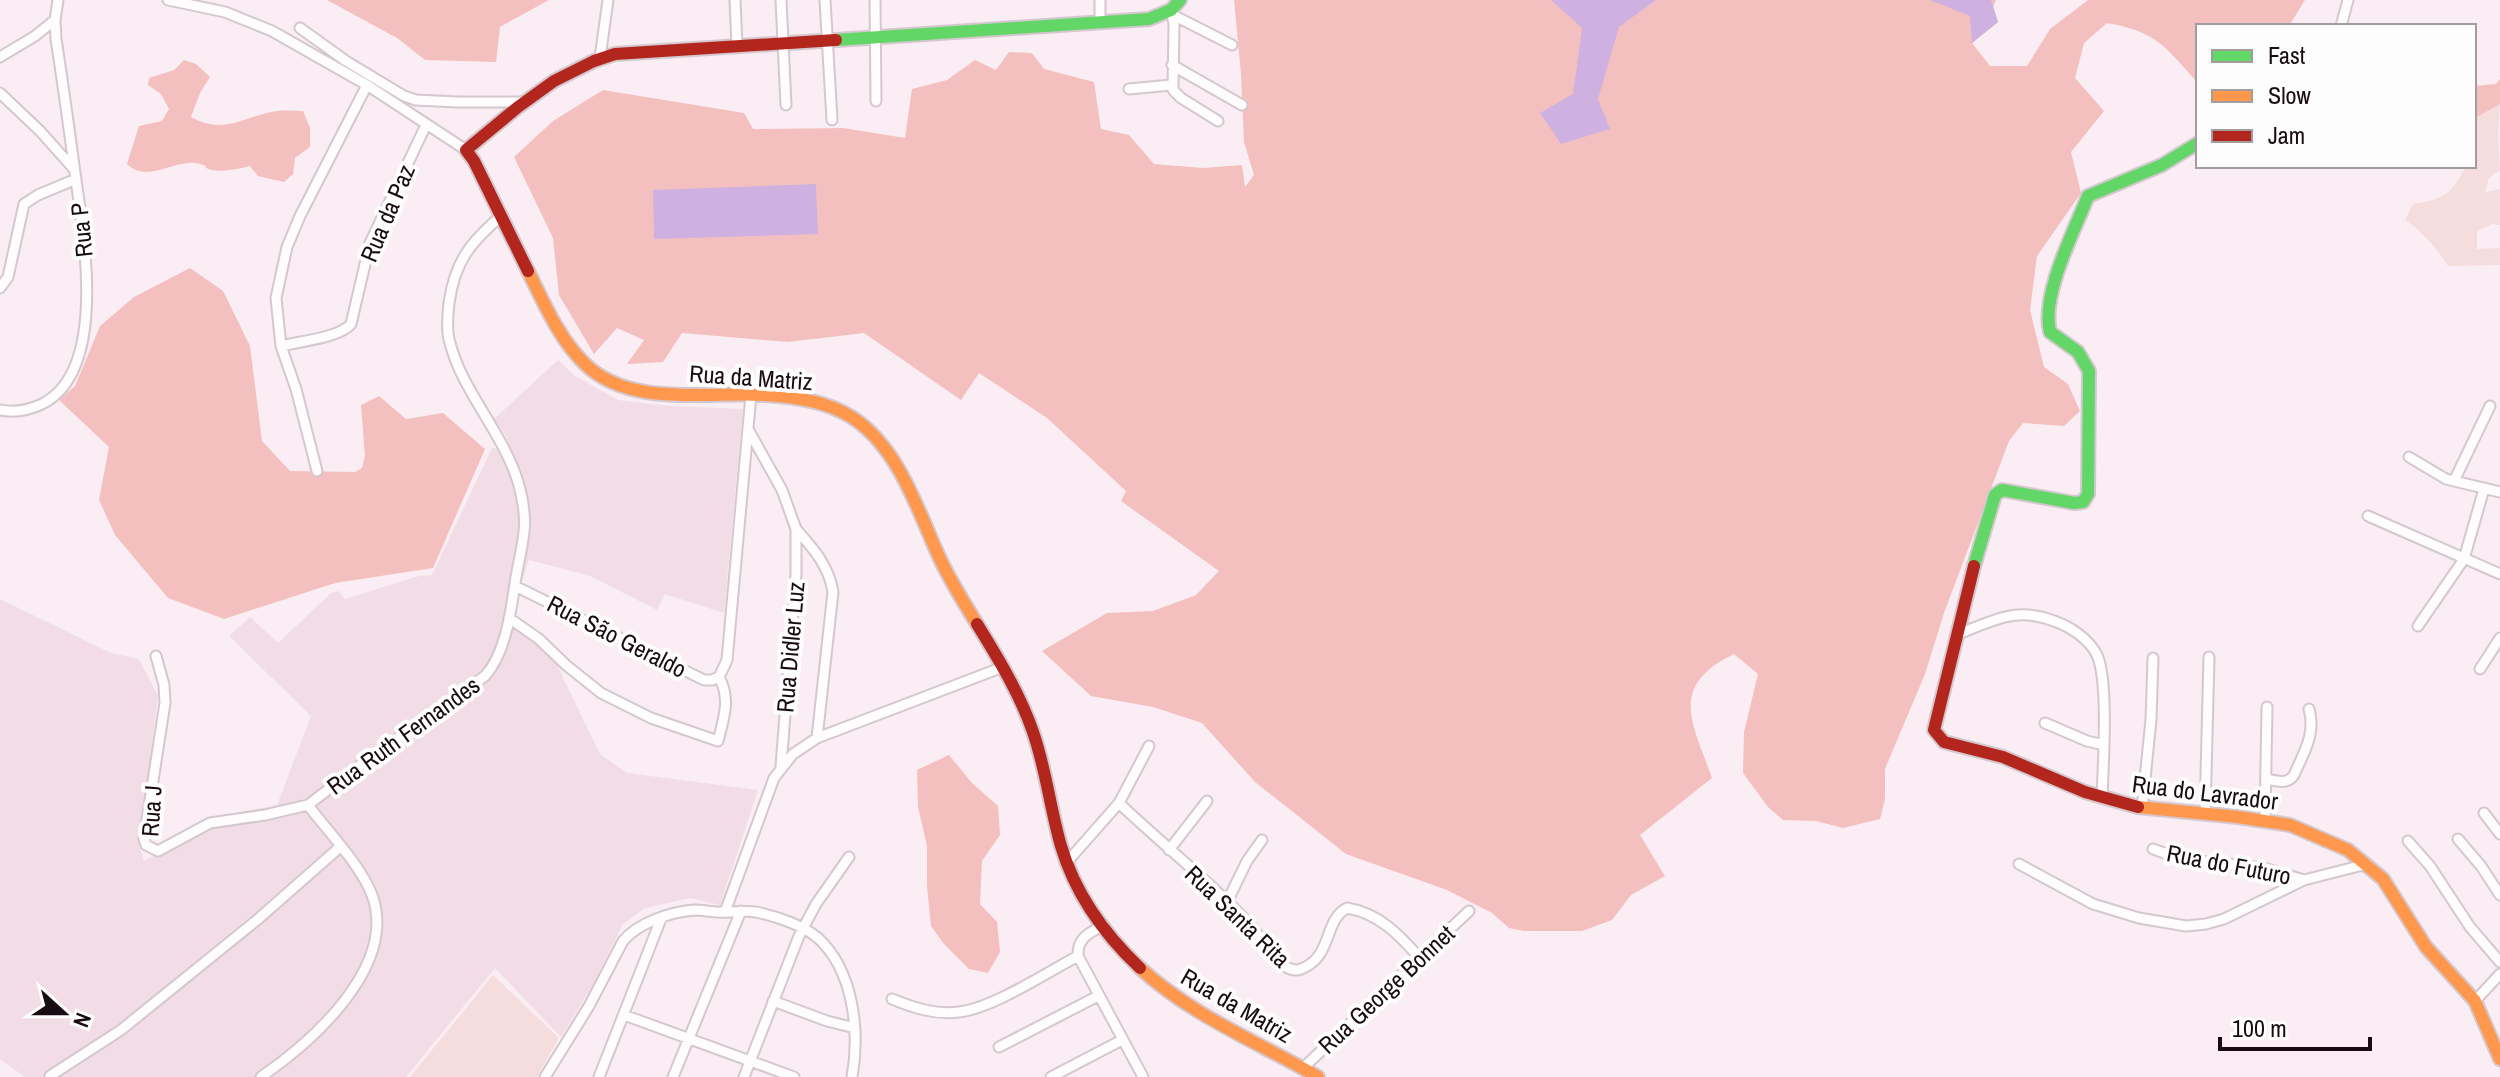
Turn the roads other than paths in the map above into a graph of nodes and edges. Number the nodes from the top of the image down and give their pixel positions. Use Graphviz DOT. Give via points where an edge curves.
graph roads {
  1 [pos="58,0"];
  2 [pos="168,0"];
  3 [pos="608,0"];
  4 [pos="735,0"];
  5 [pos="781,0"];
  6 [pos="825,0"];
  7 [pos="875,0"];
  8 [pos="1100,0"];
  9 [pos="2348,0"];
  10 [pos="1175,8"];
  11 [pos="55,20"];
  12 [pos="1100,23"];
  13 [pos="2342,24"];
  14 [pos="300,28"];
  15 [pos="876,38"];
  16 [pos="827,40"];
  17 [pos="783,43"];
  18 [pos="1232,45"];
  19 [pos="737,46"];
  20 [pos="0,57"];
  21 [pos="600,58"];
  22 [pos="1172,65"];
  23 [pos="367,85"];
  24 [pos="1171,85"];
  25 [pos="1129,89"];
  26 [pos="0,93"];
  27 [pos="876,101"];
  28 [pos="523,102"];
  29 [pos="786,105"];
  30 [pos="1242,105"];
  31 [pos="832,120"];
  32 [pos="1218,121"];
  33 [pos="426,125"];
  34 [pos="2196,144"];
  35 [pos="466,150"];
  36 [pos="75,174"];
  37 [pos="501,216"];
  38 [pos="0,288"];
  39 [pos="281,346"];
  40 [pos="751,395"];
  41 [pos="2490,406"];
  42 [pos="0,410"];
  43 [pos="749,431"];
  44 [pos="2409,457"];
  45 [pos="317,471"];
  46 [pos="2454,481"];
  47 [pos="2484,489"];
  48 [pos="2500,492"];
  49 [pos="2368,516"];
  50 [pos="796,529"];
  51 [pos="2464,559"];
  52 [pos="2500,574"];
  53 [pos="515,586"];
  54 [pos="509,618"];
  55 [pos="2418,626"];
  56 [pos="1958,634"];
  57 [pos="2500,638"];
  58 [pos="156,656"];
  59 [pos="2209,657"];
  60 [pos="2153,658"];
  61 [pos="1003,667"];
  62 [pos="2480,669"];
  63 [pos="719,677"];
  64 [pos="2267,707"];
  65 [pos="2309,709"];
  66 [pos="2045,723"];
  67 [pos="817,738"];
  68 [pos="2104,745"];
  69 [pos="1149,746"];
  70 [pos="781,766"];
  71 [pos="2266,779"];
  72 [pos="2102,798"];
  73 [pos="1207,801"];
  74 [pos="1119,803"];
  75 [pos="308,805"];
  76 [pos="2142,808"];
  77 [pos="2484,813"];
  78 [pos="2205,814"];
  79 [pos="2265,820"];
  80 [pos="2500,834"];
  81 [pos="2458,839"];
  82 [pos="1262,840"];
  83 [pos="2408,841"];
  84 [pos="340,847"];
  85 [pos="2153,849"];
  86 [pos="1169,850"];
  87 [pos="849,857"];
  88 [pos="1067,862"];
  89 [pos="2019,864"];
  90 [pos="2367,864"];
  91 [pos="2304,880"];
  92 [pos="2500,895"];
  93 [pos="1227,902"];
  94 [pos="741,911"];
  95 [pos="1469,911"];
  96 [pos="725,912"];
  97 [pos="661,919"];
  98 [pos="1104,925"];
  99 [pos="803,929"];
  100 [pos="1078,956"];
  101 [pos="1419,957"];
  102 [pos="2500,962"];
  103 [pos="2500,974"];
  104 [pos="1098,996"];
  105 [pos="892,999"];
  106 [pos="773,1001"];
  107 [pos="2475,1001"];
  108 [pos="624,1015"];
  109 [pos="855,1028"];
  110 [pos="688,1038"];
  111 [pos="1122,1040"];
  112 [pos="999,1047"];
  113 [pos="2500,1058"];
  114 [pos="750,1061"];
  115 [pos="1303,1068"];
  116 [pos="52,1077"];
  117 [pos="261,1077"];
  118 [pos="545,1077"];
  119 [pos="599,1077"];
  120 [pos="673,1077"];
  121 [pos="744,1077"];
  122 [pos="794,1077"];
  123 [pos="852,1077"];
  124 [pos="1051,1077"];
  125 [pos="1143,1077"];
  126 [pos="1318,1077"];
  1 -- 11 [label="street, Rua P"];
  2 -- 23 [label="street, Rua da Matriz" via="225,12 272,31"];
  3 -- 21 [label="street"];
  4 -- 19 [label="street"];
  5 -- 17 [label="street"];
  6 -- 16 [label="street"];
  7 -- 15 [label="street"];
  8 -- 12 [label="street"];
  9 -- 13 [label="street"];
  10 -- 12 [label="street" via="1149,19"];
  10 -- 18 [label="street"];
  10 -- 22 [label="street"];
  11 -- 20 [label="street"];
  11 -- 36 [label="street, Rua P"];
  12 -- 15 [label="street"];
  14 -- 28 [label="street" via="416,100"];
  15 -- 16 [label="street"];
  15 -- 27 [label="street"];
  16 -- 17 [label="street"];
  16 -- 31 [label="street"];
  17 -- 19 [label="street"];
  17 -- 29 [label="street"];
  19 -- 21 [label="street"];
  21 -- 28 [label="street"];
  22 -- 24 [label="street"];
  22 -- 30 [label="street"];
  23 -- 33 [label="street, Rua da Matriz"];
  23 -- 39 [label="street" via="287,247 276,298"];
  24 -- 25 [label="street"];
  24 -- 32 [label="street" via="1176,94"];
  26 -- 36 [label="street"];
  28 -- 35 [label="street"];
  33 -- 35 [label="street, Rua da Matriz"];
  33 -- 39 [label="street, Rua da Paz" via="370,243 351,324 337,334"];
  34 -- 56 [label="street" via="2162,165 2088,196 2047,314 2050,332 2080,354 2089,371 2088,494 2083,502 2074,503 1998,491"];
  35 -- 37 [label="street, Rua da Matriz"];
  36 -- 38 [label="street" via="24,204 8,277"];
  36 -- 42 [label="street, Rua P" via="87,298 77,359 71,375 48,400 24,410"];
  37 -- 40 [label="street, Rua da Matriz" via="557,325 593,372 625,388 648,392"];
  37 -- 53 [label="street, Rua Ruth Fernandes" via="461,259 451,289 448,335 517,479 526,520"];
  39 -- 45 [label="street"];
  40 -- 43 [label="street"];
  40 -- 61 [label="street, Rua da Matriz" via="813,401 869,431 899,468 946,571"];
  41 -- 46 [label="street"];
  43 -- 50 [label="street, Rua Didler Luz" via="782,490"];
  43 -- 63 [label="street" via="727,660"];
  44 -- 46 [label="street"];
  46 -- 47 [label="street"];
  47 -- 48 [label="street"];
  47 -- 51 [label="street"];
  49 -- 51 [label="street"];
  50 -- 67 [label="street, Rua Didler Luz" via="823,563 833,592"];
  50 -- 70 [label="street, Rua Didler Luz"];
  51 -- 52 [label="street"];
  51 -- 55 [label="street"];
  53 -- 54 [label="street, Rua Ruth Fernandes"];
  53 -- 63 [label="street, Rua São Geraldo" via="696,676"];
  54 -- 63 [label="street" via="601,693 651,718 718,741 727,699"];
  54 -- 75 [label="street, Rua Ruth Fernandes" via="485,676"];
  56 -- 68 [label="street" via="2025,615 2061,624 2083,637 2101,670"];
  56 -- 72 [label="street, Rua do Lavrador" via="1935,720 1938,737 2023,764"];
  57 -- 62 [label="street"];
  58 -- 75 [label="street, Rua J" via="165,703 146,845 158,851 210,823"];
  59 -- 78 [label="street"];
  60 -- 76 [label="street"];
  61 -- 67 [label="street"];
  61 -- 88 [label="street, Rua da Matriz" via="1033,732"];
  64 -- 71 [label="street"];
  65 -- 71 [label="street" via="2311,734 2294,775 2284,782"];
  66 -- 68 [label="street"];
  67 -- 70 [label="street"];
  68 -- 72 [label="street"];
  69 -- 74 [label="street"];
  70 -- 96 [label="street"];
  71 -- 79 [label="street"];
  72 -- 76 [label="street, Rua do Lavrador"];
  73 -- 86 [label="street"];
  74 -- 86 [label="street, Rua Santa Rita"];
  74 -- 88 [label="street"];
  75 -- 84 [label="street, Rua Ruth Fernandes"];
  76 -- 78 [label="street, Rua do Lavrador"];
  77 -- 80 [label="street"];
  78 -- 79 [label="street, Rua do Lavrador"];
  79 -- 90 [label="street, Rua do Lavrador" via="2333,841"];
  81 -- 92 [label="street"];
  82 -- 93 [label="street"];
  83 -- 102 [label="street"];
  84 -- 116 [label="street" via="121,1030"];
  84 -- 117 [label="street, Rua Ruth Fernandes" via="371,894 378,933 364,970 336,1012 293,1055"];
  85 -- 91 [label="street, Rua do Futuro" via="2181,859 2264,868"];
  86 -- 93 [label="street, Rua Santa Rita"];
  87 -- 99 [label="street"];
  88 -- 98 [label="street, Rua da Matriz" via="1082,896"];
  89 -- 91 [label="street" via="2093,904 2186,926 2224,919"];
  90 -- 91 [label="street"];
  90 -- 107 [label="street, Rua do Lavrador" via="2383,879 2426,947"];
  93 -- 101 [label="street, Rua Santa Rita" via="1282,964 1295,970 1316,961 1347,908 1389,926"];
  94 -- 96 [label="street"];
  94 -- 99 [label="street"];
  94 -- 110 [label="street"];
  95 -- 101 [label="street, Rua George Bonnet"];
  96 -- 97 [label="street" via="688,911"];
  97 -- 108 [label="street"];
  97 -- 118 [label="street" via="637,927 623,941"];
  98 -- 100 [label="street" via="1081,939"];
  98 -- 115 [label="street, Rua da Matriz" via="1174,998"];
  99 -- 106 [label="street"];
  99 -- 109 [label="street" via="834,959 848,991"];
  100 -- 104 [label="street"];
  100 -- 105 [label="street" via="970,1010 930,1012"];
  101 -- 115 [label="street, Rua George Bonnet"];
  103 -- 107 [label="street"];
  104 -- 111 [label="street"];
  104 -- 112 [label="street"];
  106 -- 109 [label="street"];
  106 -- 114 [label="street"];
  107 -- 113 [label="street, Rua do Lavrador"];
  108 -- 110 [label="street"];
  108 -- 119 [label="street"];
  109 -- 123 [label="street"];
  110 -- 114 [label="street"];
  110 -- 120 [label="street"];
  111 -- 124 [label="street"];
  111 -- 125 [label="street"];
  114 -- 121 [label="street"];
  114 -- 122 [label="street"];
  115 -- 126 [label="street, Rua da Matriz"];
}
